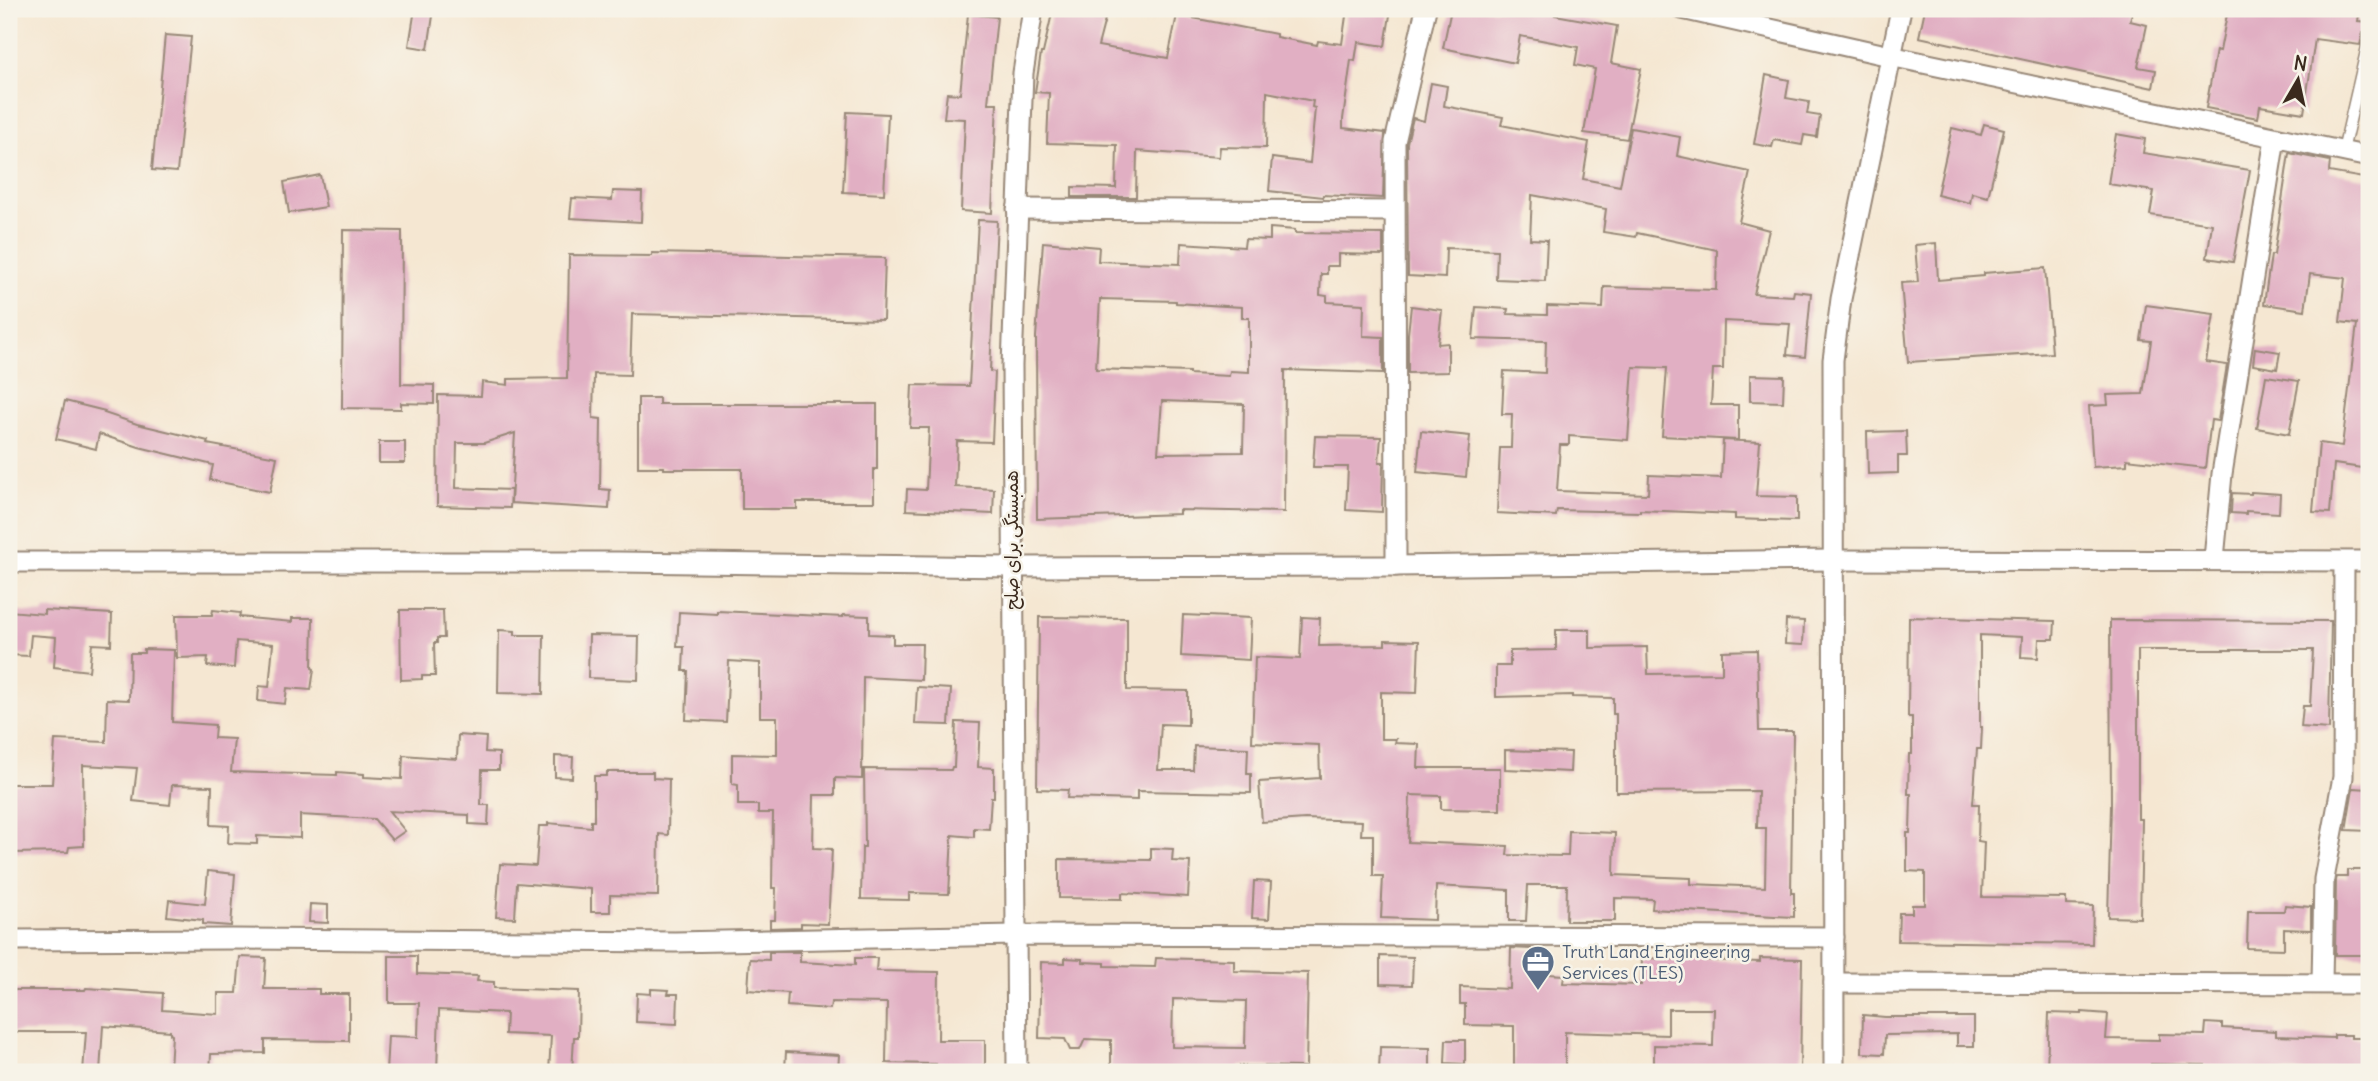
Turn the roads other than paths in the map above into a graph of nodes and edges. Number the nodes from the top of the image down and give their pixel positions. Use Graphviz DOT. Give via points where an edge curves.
graph roads {
  1 [pos="1033,9"];
  2 [pos="1426,9"];
  3 [pos="1682,9"];
  4 [pos="1901,9"];
  5 [pos="2369,38"];
  6 [pos="1890,56"];
  7 [pos="2275,138"];
  8 [pos="2343,151"];
  9 [pos="2369,157"];
  10 [pos="1017,209"];
  11 [pos="1394,211"];
  12 [pos="2214,559"];
  13 [pos="1833,560"];
  14 [pos="2369,561"];
  15 [pos="9,562"];
  16 [pos="2344,562"];
  17 [pos="1012,566"];
  18 [pos="1396,566"];
  19 [pos="1015,935"];
  20 [pos="1834,937"];
  21 [pos="9,940"];
  22 [pos="2322,982"];
  23 [pos="1834,983"];
  24 [pos="2369,984"];
  25 [pos="1017,1072"];
  26 [pos="1834,1072"];
  1 -- 10 [label="street, همبستگی برای صلح" via="1023,73"];
  2 -- 11 [label="street" via="1395,142"];
  3 -- 6 [label="street"];
  4 -- 6 [label="street"];
  5 -- 8 [label="lane"];
  6 -- 7 [label="street"];
  6 -- 13 [label="street" via="1833,360"];
  7 -- 8 [label="street"];
  7 -- 12 [label="street" via="2222,474"];
  8 -- 9 [label="street"];
  10 -- 11 [label="street"];
  10 -- 17 [label="street, همبستگی برای صلح"];
  11 -- 18 [label="street"];
  12 -- 13 [label="street"];
  12 -- 16 [label="street"];
  13 -- 18 [label="street"];
  13 -- 20 [label="street"];
  14 -- 16 [label="street"];
  15 -- 17 [label="street"];
  16 -- 22 [label="street" via="2343,776 2324,879"];
  17 -- 18 [label="street"];
  17 -- 19 [label="street, همبستگی برای صلح"];
  19 -- 20 [label="street"];
  19 -- 21 [label="street" via="675,942"];
  19 -- 25 [label="street, همبستگی برای صلح"];
  20 -- 23 [label="street"];
  22 -- 23 [label="street"];
  22 -- 24 [label="street"];
  23 -- 26 [label="street"];
}
